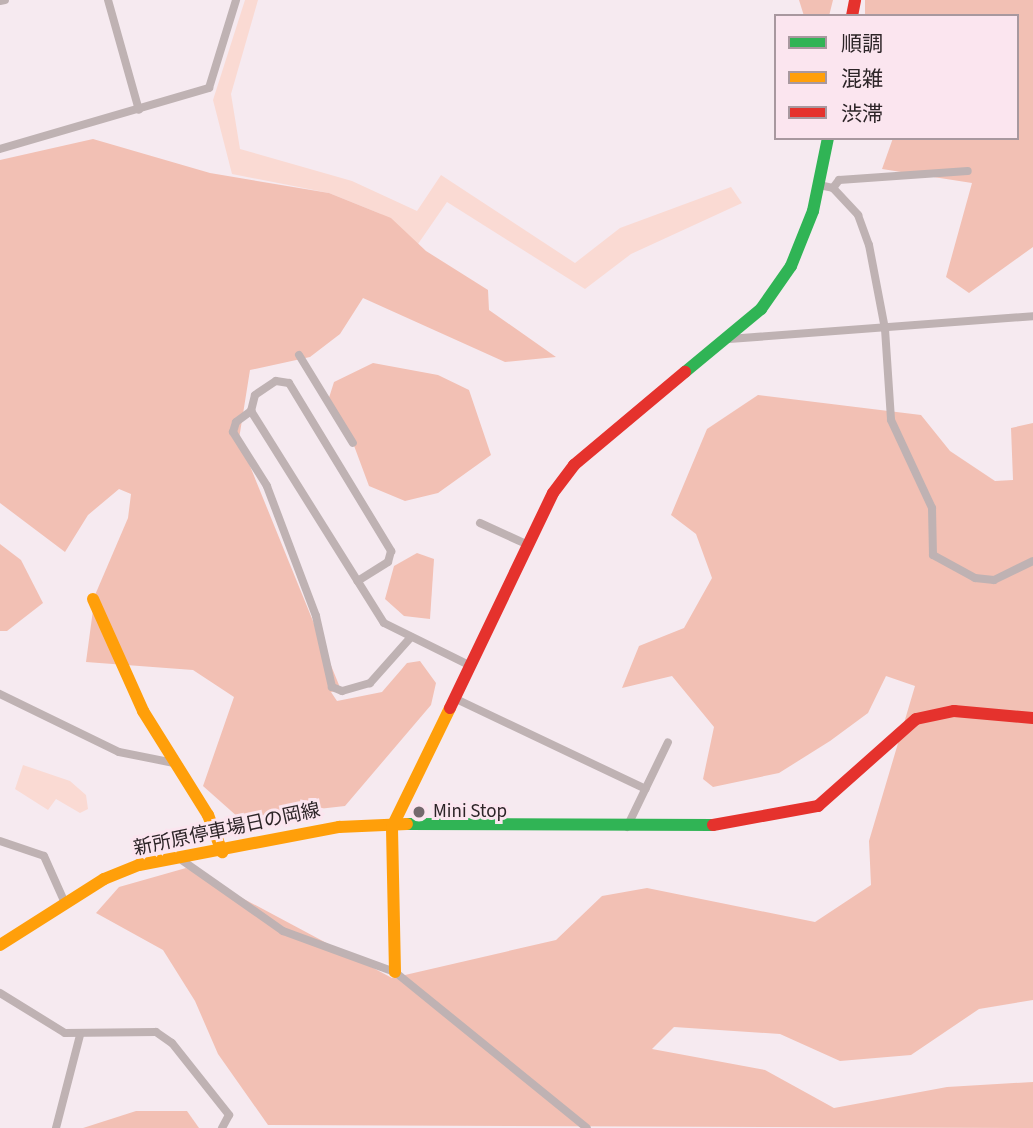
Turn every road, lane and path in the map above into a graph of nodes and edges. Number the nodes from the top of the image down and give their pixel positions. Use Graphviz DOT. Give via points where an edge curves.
graph roads {
  1 [pos="108,0"];
  2 [pos="236,0"];
  3 [pos="139,110"];
  4 [pos="828,140"];
  5 [pos="0,149"];
  6 [pos="968,171"];
  7 [pos="819,185"];
  8 [pos="833,188"];
  9 [pos="1033,316"];
  10 [pos="885,329"];
  11 [pos="729,339"];
  12 [pos="299,355"];
  13 [pos="251,411"];
  14 [pos="353,443"];
  15 [pos="481,523"];
  16 [pos="526,544"];
  17 [pos="1033,561"];
  18 [pos="358,581"];
  19 [pos="93,599"];
  20 [pos="411,637"];
  21 [pos="470,665"];
  22 [pos="0,694"];
  23 [pos="454,698"];
  24 [pos="1033,718"];
  25 [pos="668,742"];
  26 [pos="174,763"];
  27 [pos="646,789"];
  28 [pos="392,827"];
  29 [pos="627,827"];
  30 [pos="0,841"];
  31 [pos="222,852"];
  32 [pos="183,861"];
  33 [pos="65,903"];
  34 [pos="0,944"];
  35 [pos="395,972"];
  36 [pos="0,993"];
  37 [pos="80,1035"];
  38 [pos="55,1128"];
  39 [pos="222,1128"];
  40 [pos="587,1128"];
  1 -- 3 [label="street"];
  2 -- 3 [label="street" via="209,88"];
  3 -- 5 [label="street"];
  4 -- 7 [label="street"];
  6 -- 8 [label="street" via="839,180"];
  7 -- 8 [label="street"];
  7 -- 11 [label="street" via="791,266 761,309"];
  8 -- 10 [label="street" via="859,215"];
  9 -- 10 [label="street"];
  10 -- 11 [label="street"];
  10 -- 17 [label="street" via="891,420 932,508 933,555 975,578 994,580"];
  11 -- 16 [label="street" via="574,466"];
  12 -- 14 [label="street"];
  13 -- 18 [label="street"];
  13 -- 18 [label="street" via="256,395 276,381 289,383 391,551 388,562"];
  13 -- 20 [label="street" via="233,432 274,503 316,616 332,687 342,691 370,683"];
  15 -- 16 [label="street"];
  16 -- 21 [label="street"];
  18 -- 20 [label="street" via="384,623"];
  19 -- 26 [label="street"];
  20 -- 21 [label="street"];
  21 -- 23 [label="street"];
  22 -- 26 [label="street" via="119,752"];
  23 -- 27 [label="street"];
  23 -- 28 [label="street"];
  24 -- 29 [label="street, 新所原停車場日の岡線" via="954,711 916,719 818,806 789,816"];
  25 -- 27 [label="street"];
  26 -- 31 [label="street" via="208,815"];
  27 -- 29 [label="street"];
  28 -- 29 [label="street, 新所原停車場日の岡線" via="510,820"];
  28 -- 31 [label="street, 新所原停車場日の岡線" via="318,829"];
  28 -- 35 [label="street"];
  30 -- 33 [label="street" via="44,856"];
  31 -- 32 [label="street, 新所原停車場日の岡線"];
  32 -- 33 [label="street, 新所原停車場日の岡線" via="139,865"];
  32 -- 35 [label="street" via="283,931"];
  33 -- 34 [label="street, 新所原停車場日の岡線"];
  35 -- 40 [label="street"];
  36 -- 37 [label="street" via="36,1018"];
  37 -- 38 [label="street"];
  37 -- 39 [label="street" via="164,1038 229,1115"];
}
